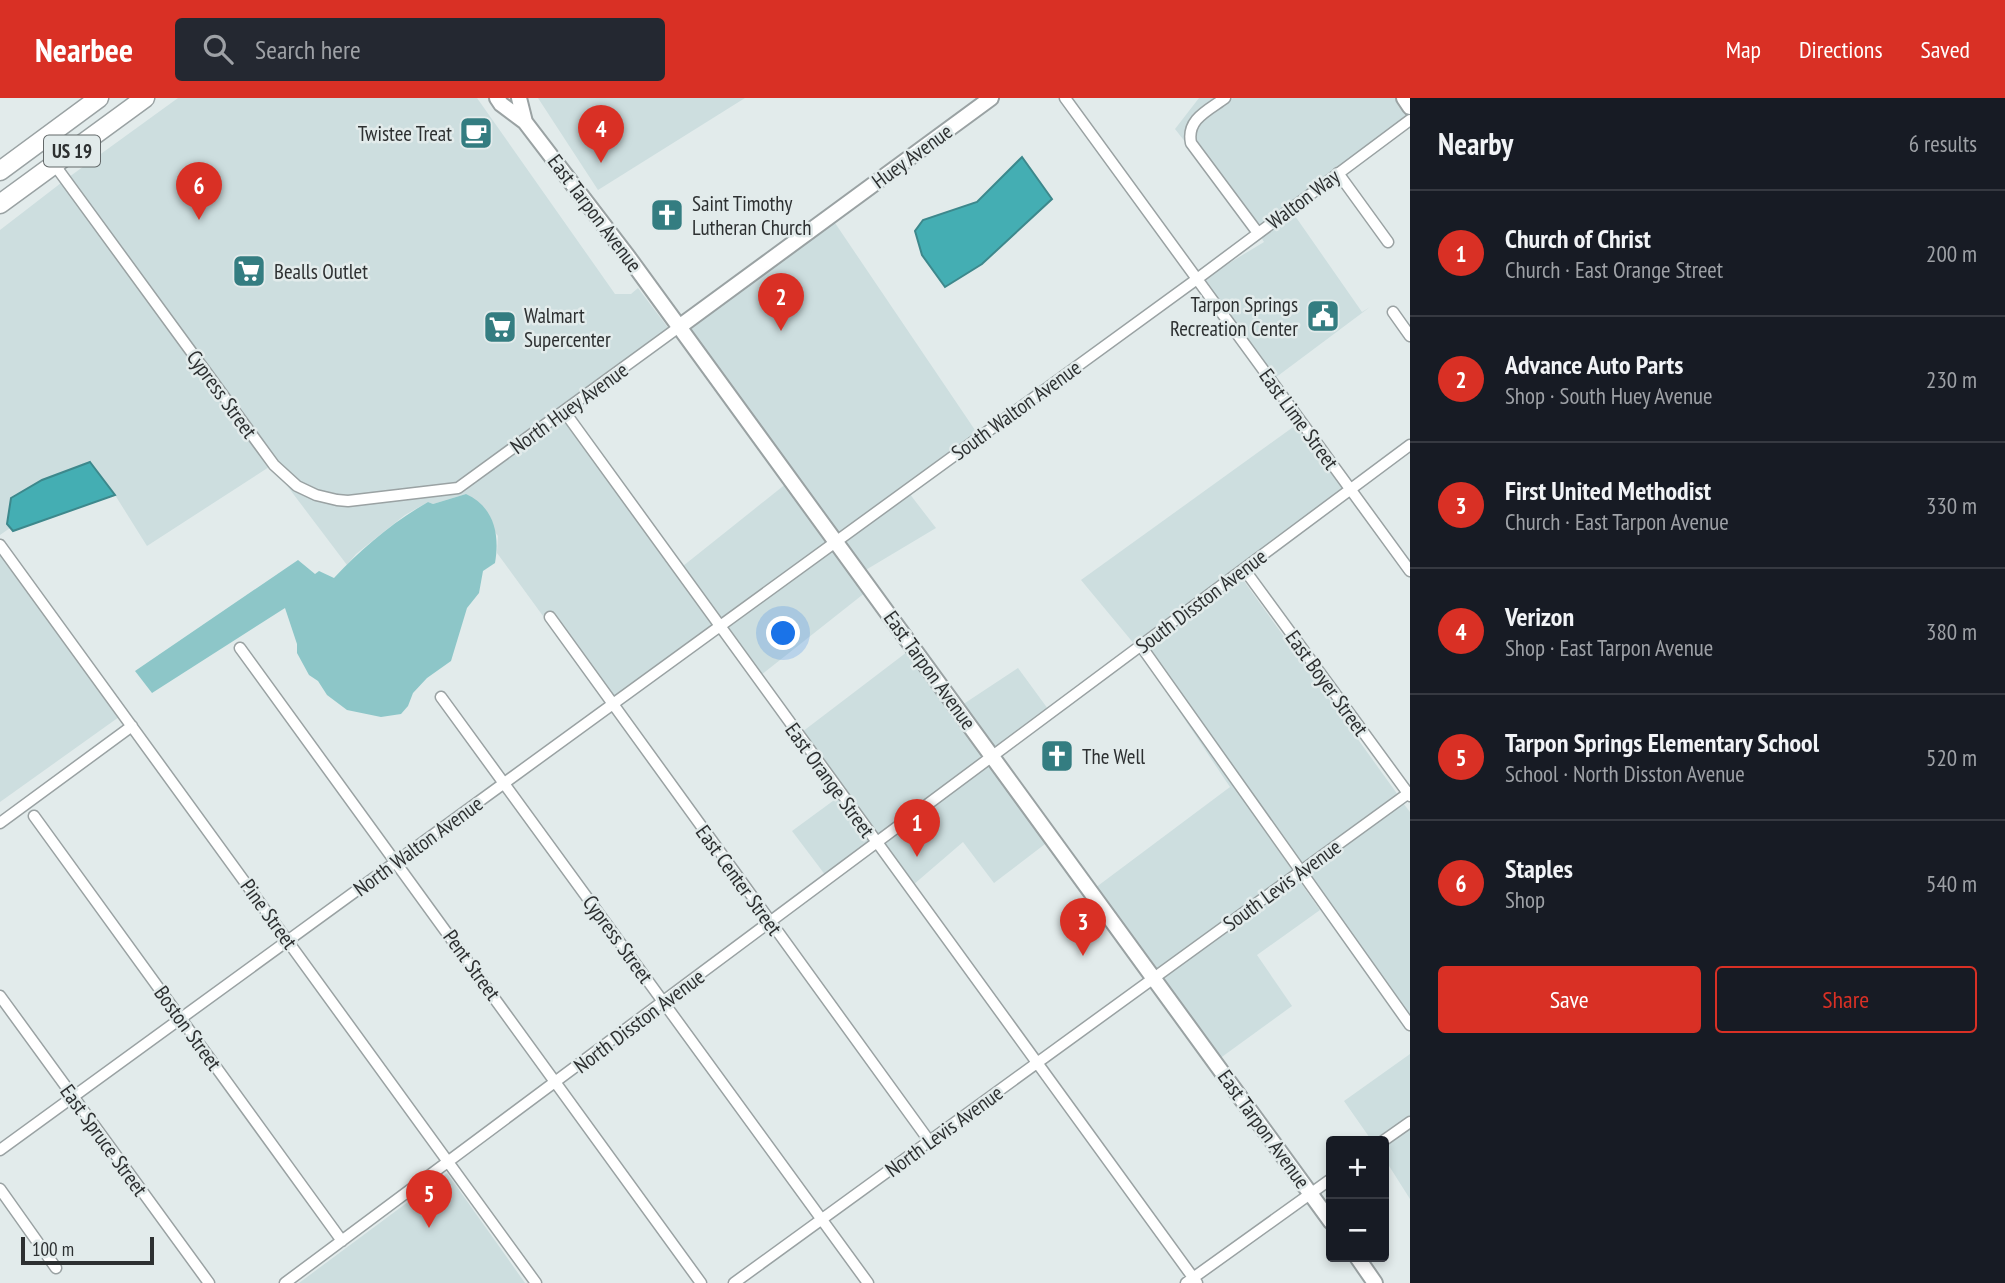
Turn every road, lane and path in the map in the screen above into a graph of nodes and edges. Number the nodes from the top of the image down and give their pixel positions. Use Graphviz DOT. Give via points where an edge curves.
graph roads {
  1 [pos="99,98"];
  2 [pos="145,98"];
  3 [pos="497,98"];
  4 [pos="519,98"];
  5 [pos="991,98"];
  6 [pos="1065,98"];
  7 [pos="1225,98"];
  8 [pos="1404,98"];
  9 [pos="1410,107"];
  10 [pos="1410,120"];
  11 [pos="525,122"];
  12 [pos="54,164"];
  13 [pos="0,171"];
  14 [pos="1338,173"];
  15 [pos="0,204"];
  16 [pos="1258,233"];
  17 [pos="1388,242"];
  18 [pos="1197,279"];
  19 [pos="1393,312"];
  20 [pos="678,327"];
  21 [pos="1410,336"];
  22 [pos="564,411"];
  23 [pos="1410,445"];
  24 [pos="458,488"];
  25 [pos="1350,489"];
  26 [pos="836,541"];
  27 [pos="0,545"];
  28 [pos="1244,569"];
  29 [pos="1410,571"];
  30 [pos="550,617"];
  31 [pos="719,626"];
  32 [pos="1141,646"];
  33 [pos="240,648"];
  34 [pos="441,697"];
  35 [pos="612,704"];
  36 [pos="132,726"];
  37 [pos="992,756"];
  38 [pos="505,783"];
  39 [pos="1409,794"];
  40 [pos="34,816"];
  41 [pos="0,823"];
  42 [pos="877,843"];
  43 [pos="397,861"];
  44 [pos="1300,872"];
  45 [pos="770,923"];
  46 [pos="288,940"];
  47 [pos="1154,979"];
  48 [pos="0,996"];
  49 [pos="664,1002"];
  50 [pos="181,1018"];
  51 [pos="1410,1025"];
  52 [pos="1038,1064"];
  53 [pos="556,1082"];
  54 [pos="73,1097"];
  55 [pos="1410,1122"];
  56 [pos="1389,1137"];
  57 [pos="930,1142"];
  58 [pos="0,1150"];
  59 [pos="449,1161"];
  60 [pos="1326,1182"];
  61 [pos="0,1189"];
  62 [pos="1311,1193"];
  63 [pos="1326,1215"];
  64 [pos="821,1219"];
  65 [pos="342,1241"];
  66 [pos="1360,1262"];
  67 [pos="56,1268"];
  68 [pos="1192,1281"];
  69 [pos="209,1283"];
  70 [pos="285,1283"];
  71 [pos="536,1283"];
  72 [pos="701,1283"];
  73 [pos="734,1283"];
  74 [pos="868,1283"];
  75 [pos="1375,1283"];
  1 -- 13 [label="highway, US 19"];
  2 -- 12 [label="highway, US 19"];
  3 -- 11 [label="main road, East Tarpon Avenue"];
  4 -- 11 [label="main road, East Tarpon Avenue"];
  5 -- 20 [label="main road, Huey Avenue"];
  6 -- 18 [label="street, East Lime Street"];
  7 -- 16 [label="street" via="1194,121 1191,142"];
  8 -- 9 [label="main road"];
  10 -- 14 [label="street, Walton Way"];
  11 -- 20 [label="main road, East Tarpon Avenue"];
  12 -- 15 [label="highway, US 19"];
  12 -- 24 [label="street, Cypress Street" via="274,465 293,483 316,495 348,501"];
  14 -- 16 [label="street, Walton Way"];
  14 -- 17 [label="street"];
  16 -- 18 [label="street, Walton Way"];
  18 -- 25 [label="street, East Lime Street"];
  18 -- 26 [label="street, South Walton Avenue"];
  19 -- 21 [label="street"];
  20 -- 22 [label="street, North Huey Avenue"];
  20 -- 26 [label="main road, East Tarpon Avenue"];
  22 -- 24 [label="street, North Huey Avenue"];
  22 -- 31 [label="street, East Orange Street"];
  23 -- 25 [label="street, South Disston Avenue"];
  25 -- 28 [label="street, South Disston Avenue"];
  25 -- 29 [label="street, East Lime Street"];
  26 -- 31 [label="street, North Walton Avenue"];
  26 -- 37 [label="main road, East Tarpon Avenue"];
  27 -- 36 [label="street, Pine Street"];
  28 -- 32 [label="street, South Disston Avenue"];
  28 -- 39 [label="street, East Boyer Street"];
  30 -- 35 [label="street, East Center Street"];
  31 -- 35 [label="street, North Walton Avenue"];
  31 -- 42 [label="street, East Orange Street"];
  32 -- 37 [label="street, South Disston Avenue"];
  32 -- 44 [label="street"];
  33 -- 43 [label="street, Pent Street"];
  34 -- 38 [label="street, Cypress Street"];
  35 -- 38 [label="street, North Walton Avenue"];
  35 -- 45 [label="street, East Center Street"];
  36 -- 41 [label="street"];
  36 -- 46 [label="street, Pine Street"];
  37 -- 42 [label="street, North Disston Avenue"];
  37 -- 47 [label="main road, East Tarpon Avenue"];
  38 -- 43 [label="street, North Walton Avenue"];
  38 -- 49 [label="street, Cypress Street"];
  39 -- 44 [label="street, South Levis Avenue"];
  40 -- 50 [label="street, Boston Street"];
  42 -- 45 [label="street, North Disston Avenue"];
  42 -- 52 [label="street, East Orange Street"];
  43 -- 46 [label="street, North Walton Avenue"];
  43 -- 53 [label="street, Pent Street"];
  44 -- 47 [label="street, South Levis Avenue"];
  44 -- 51 [label="street"];
  45 -- 49 [label="street, North Disston Avenue"];
  45 -- 57 [label="street, East Center Street"];
  46 -- 50 [label="street, North Walton Avenue"];
  46 -- 59 [label="street, Pine Street"];
  47 -- 52 [label="street, North Levis Avenue"];
  47 -- 62 [label="main road, East Tarpon Avenue"];
  48 -- 54 [label="street, East Spruce Street"];
  49 -- 53 [label="street, North Disston Avenue"];
  49 -- 64 [label="street, Cypress Street"];
  50 -- 54 [label="street, North Walton Avenue"];
  50 -- 65 [label="street, Boston Street"];
  52 -- 57 [label="street, North Levis Avenue"];
  52 -- 68 [label="street, East Orange Street"];
  53 -- 59 [label="street, North Disston Avenue"];
  53 -- 72 [label="street, Pent Street"];
  54 -- 58 [label="street, North Walton Avenue"];
  54 -- 69 [label="street, East Spruce Street"];
  55 -- 56 [label="street"];
  57 -- 64 [label="street, North Levis Avenue"];
  59 -- 65 [label="street, North Disston Avenue"];
  59 -- 71 [label="street, Pine Street"];
  60 -- 62 [label="street"];
  61 -- 67 [label="street"];
  62 -- 63 [label="main road, East Tarpon Avenue"];
  62 -- 68 [label="street"];
  64 -- 73 [label="street, North Levis Avenue"];
  64 -- 74 [label="street, Cypress Street"];
  65 -- 70 [label="street, North Disston Avenue"];
  66 -- 75 [label="main road"];
}
